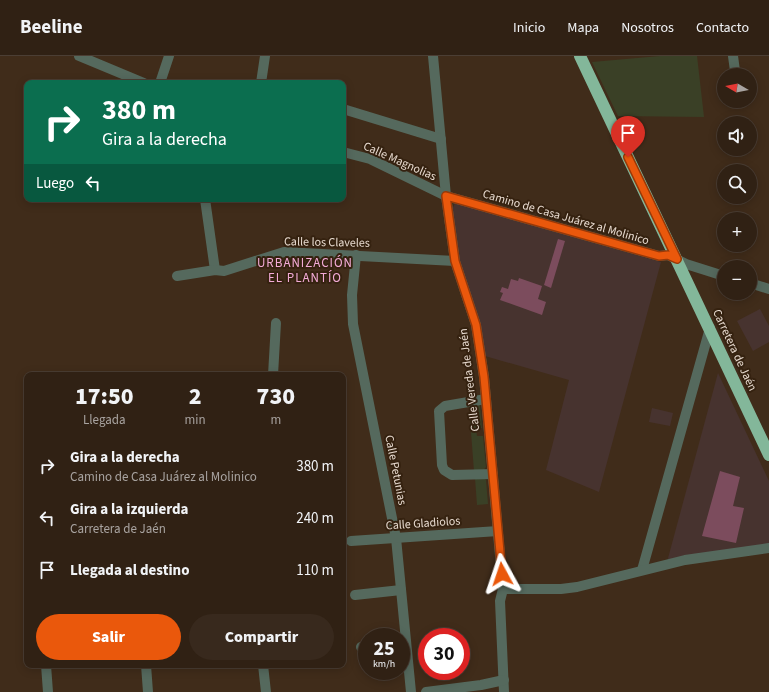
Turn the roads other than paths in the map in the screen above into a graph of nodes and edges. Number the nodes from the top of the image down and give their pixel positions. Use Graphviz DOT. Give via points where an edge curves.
graph roads {
  1 [pos="79,56"];
  2 [pos="169,56"];
  3 [pos="265,56"];
  4 [pos="433,56"];
  5 [pos="580,56"];
  6 [pos="733,56"];
  7 [pos="735,68"];
  8 [pos="122,79"];
  9 [pos="161,80"];
  10 [pos="261,80"];
  11 [pos="346,110"];
  12 [pos="441,139"];
  13 [pos="346,153"];
  14 [pos="446,196"];
  15 [pos="205,202"];
  16 [pos="356,255"];
  17 [pos="672,257"];
  18 [pos="455,261"];
  19 [pos="215,270"];
  20 [pos="717,274"];
  21 [pos="177,276"];
  22 [pos="757,285"];
  23 [pos="769,289"];
  24 [pos="276,323"];
  25 [pos="710,328"];
  26 [pos="273,372"];
  27 [pos="486,399"];
  28 [pos="769,455"];
  29 [pos="492,474"];
  30 [pos="498,531"];
  31 [pos="396,538"];
  32 [pos="350,541"];
  33 [pos="769,548"];
  34 [pos="642,570"];
  35 [pos="503,589"];
  36 [pos="401,590"];
  37 [pos="355,595"];
  38 [pos="402,628"];
  39 [pos="46,668"];
  40 [pos="146,668"];
  41 [pos="263,668"];
  42 [pos="408,680"];
  43 [pos="504,680"];
  44 [pos="48,692"];
  45 [pos="148,692"];
  46 [pos="266,692"];
  47 [pos="410,692"];
  48 [pos="426,692"];
  49 [pos="504,692"];
  1 -- 8 [label="street"];
  2 -- 9 [label="street"];
  3 -- 10 [label="street"];
  4 -- 12 [label="street, Calle Vereda de Jaén"];
  5 -- 17 [label="highway, Carretera de Jaén" via="656,214"];
  6 -- 7 [label="street"];
  11 -- 12 [label="street"];
  12 -- 14 [label="street, Calle Vereda de Jaén"];
  13 -- 14 [label="street, Calle Magnolias" via="370,159"];
  14 -- 17 [label="street, Camino de Casa Juárez al Molinico" via="659,256"];
  14 -- 18 [label="street, Calle Vereda de Jaén"];
  15 -- 19 [label="street"];
  16 -- 18 [label="street, Calle los Claveles"];
  16 -- 19 [label="street, Calle los Claveles" via="284,252 224,271"];
  16 -- 31 [label="street, Calle Petunias" via="352,295 353,324"];
  17 -- 20 [label="street, Camino de Casa Juárez al Molinico"];
  17 -- 25 [label="highway, Carretera de Jaén"];
  18 -- 27 [label="street, Calle Vereda de Jaén" via="476,325"];
  19 -- 21 [label="street, Calle los Claveles"];
  22 -- 23 [label="street"];
  24 -- 26 [label="street"];
  25 -- 28 [label="highway, Carretera de Jaén"];
  25 -- 34 [label="street"];
  27 -- 29 [label="street, Calle Vereda de Jaén"];
  27 -- 29 [label="street" via="445,406 439,411 442,465 444,470 452,475"];
  29 -- 30 [label="street, Calle Vereda de Jaén"];
  30 -- 31 [label="street, Calle Gladiolos"];
  30 -- 35 [label="street, Calle Vereda de Jaén"];
  31 -- 32 [label="street, Calle Gladiolos"];
  31 -- 36 [label="street, Calle Petunias"];
  33 -- 34 [label="street" via="685,560"];
  34 -- 35 [label="street" via="577,587"];
  35 -- 43 [label="street, Calle Vereda de Jaén" via="500,601"];
  36 -- 37 [label="street"];
  36 -- 38 [label="street, Calle Petunias"];
  39 -- 44 [label="street"];
  40 -- 45 [label="street"];
  41 -- 46 [label="street"];
  42 -- 47 [label="street, Calle Petunias"];
  43 -- 48 [label="street"];
  43 -- 49 [label="street, Calle Vereda de Jaén"];
}
